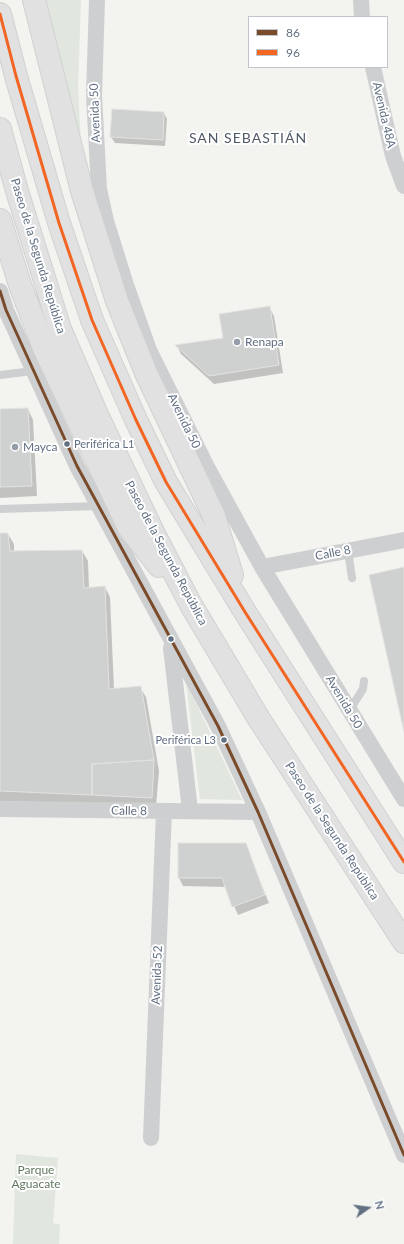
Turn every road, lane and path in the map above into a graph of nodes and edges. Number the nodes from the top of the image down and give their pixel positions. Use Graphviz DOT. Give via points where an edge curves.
graph roads {
  1 [pos="34,0"];
  2 [pos="97,0"];
  3 [pos="361,0"];
  4 [pos="0,14"];
  5 [pos="362,16"];
  6 [pos="373,68"];
  7 [pos="0,129"];
  8 [pos="404,186"];
  9 [pos="0,220"];
  10 [pos="0,291"];
  11 [pos="33,372"];
  12 [pos="0,375"];
  13 [pos="98,506"];
  14 [pos="0,509"];
  15 [pos="404,540"];
  16 [pos="348,551"];
  17 [pos="262,567"];
  18 [pos="352,578"];
  19 [pos="191,605"];
  20 [pos="244,612"];
  21 [pos="170,640"];
  22 [pos="364,681"];
  23 [pos="349,711"];
  24 [pos="404,799"];
  25 [pos="0,809"];
  26 [pos="190,810"];
  27 [pos="164,811"];
  28 [pos="258,812"];
  29 [pos="404,862"];
  30 [pos="404,942"];
  31 [pos="151,1138"];
  32 [pos="404,1155"];
  1 -- 20 [label="highway" via="82,191 117,301 146,373 214,516"];
  2 -- 17 [label="street, Avenida 50" via="94,95 99,189 106,221 149,350 207,467"];
  3 -- 5 [label="street"];
  4 -- 20 [label="highway" via="59,223 92,320 166,482"];
  6 -- 8 [label="street, Avenida 48A" via="393,156"];
  7 -- 19 [label="highway, Paseo de la Segunda República" via="60,329 128,484"];
  9 -- 19 [label="highway" via="20,285 44,348 130,528"];
  10 -- 11 [label="street"];
  11 -- 12 [label="lane"];
  11 -- 13 [label="street"];
  13 -- 14 [label="lane"];
  13 -- 21 [label="street"];
  15 -- 16 [label="street, Calle 8"];
  16 -- 17 [label="street, Calle 8"];
  16 -- 18 [label="lane"];
  17 -- 23 [label="street, Avenida 50"];
  19 -- 30 [label="highway, Paseo de la Segunda República" via="259,719"];
  20 -- 29 [label="highway"];
  21 -- 26 [label="street"];
  21 -- 28 [label="street" via="218,726"];
  22 -- 23 [label="lane" via="363,689"];
  23 -- 24 [label="street, Avenida 50"];
  25 -- 27 [label="street, Calle 8"];
  26 -- 27 [label="street, Calle 8"];
  26 -- 28 [label="street, Calle 8"];
  27 -- 31 [label="street, Avenida 52"];
  28 -- 32 [label="street"];
}
